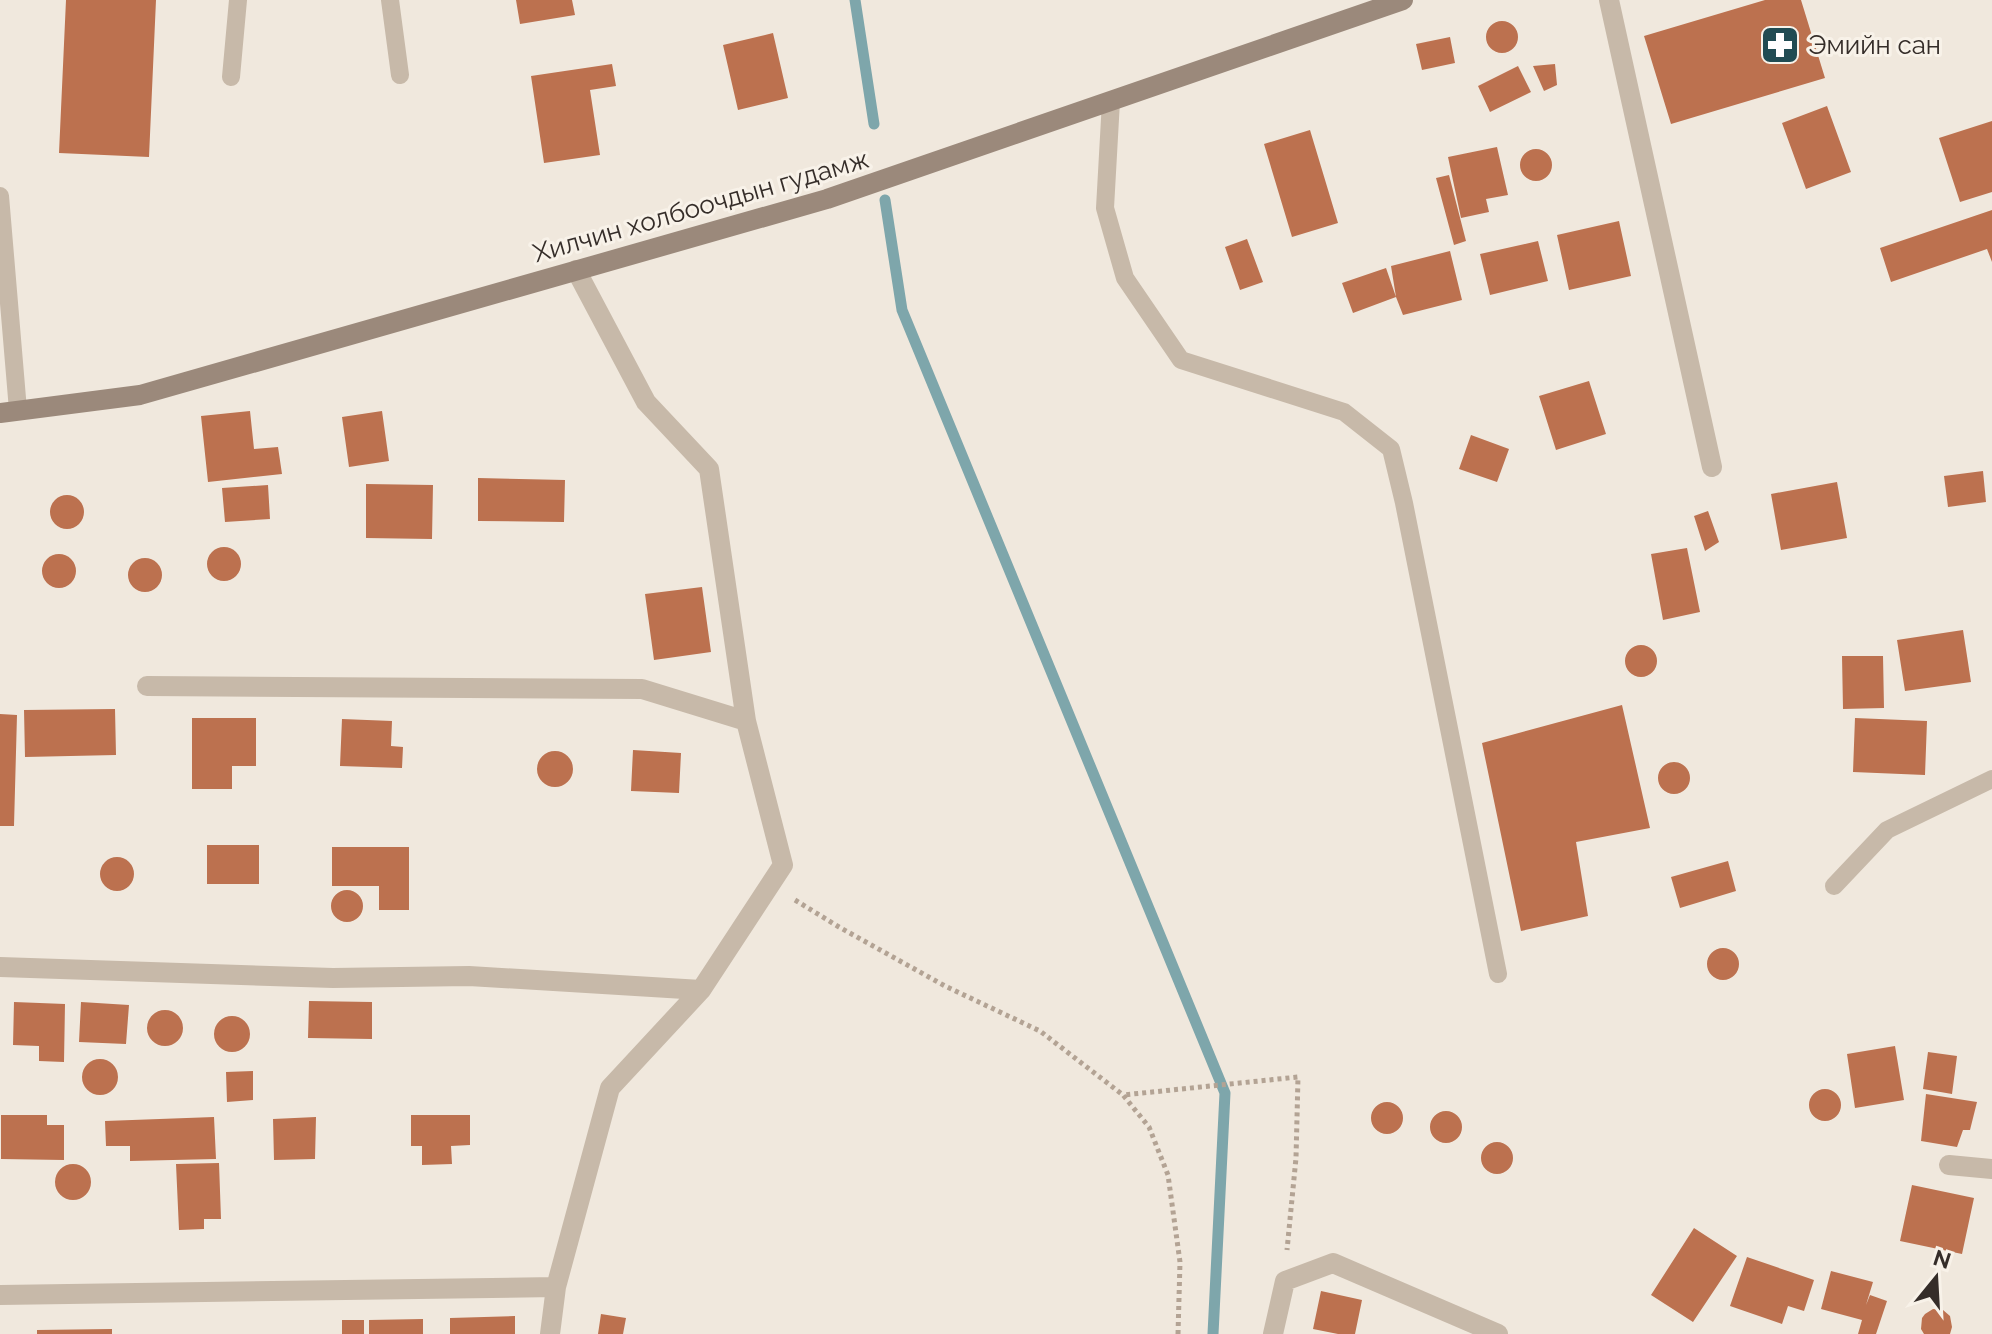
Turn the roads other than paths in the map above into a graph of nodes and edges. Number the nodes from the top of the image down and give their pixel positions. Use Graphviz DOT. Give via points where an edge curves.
graph roads {
  1 [pos="238,0"];
  2 [pos="390,0"];
  3 [pos="1403,0"];
  4 [pos="1609,0"];
  5 [pos="400,75"];
  6 [pos="231,77"];
  7 [pos="1111,101"];
  8 [pos="0,196"];
  9 [pos="576,270"];
  10 [pos="9,411"];
  11 [pos="1712,467"];
  12 [pos="147,686"];
  13 [pos="746,721"];
  14 [pos="1992,779"];
  15 [pos="1834,886"];
  16 [pos="0,967"];
  17 [pos="1498,974"];
  18 [pos="701,990"];
  19 [pos="1949,1165"];
  20 [pos="1992,1169"];
  21 [pos="556,1287"];
  22 [pos="0,1295"];
  23 [pos="550,1334"];
  24 [pos="1273,1334"];
  25 [pos="1498,1334"];
  1 -- 6 [label="lane"];
  2 -- 5 [label="lane"];
  3 -- 7 [label="main road, Хилчин холбоочдын гудамж"];
  4 -- 11 [label="street"];
  7 -- 9 [label="main road, Хилчин холбоочдын гудамж" via="827,199"];
  7 -- 17 [label="lane" via="1105,208 1125,278 1181,360 1344,412 1391,449"];
  8 -- 10 [label="lane"];
  9 -- 10 [label="main road, Хилчин холбоочдын гудамж" via="140,395"];
  9 -- 13 [label="street" via="646,402 709,469"];
  12 -- 13 [label="street" via="642,689"];
  13 -- 18 [label="street" via="783,865"];
  14 -- 15 [label="lane" via="1887,830"];
  16 -- 18 [label="street" via="333,978 469,976"];
  18 -- 21 [label="street" via="610,1088"];
  19 -- 20 [label="street"];
  21 -- 22 [label="street"];
  21 -- 23 [label="street"];
  24 -- 25 [label="street" via="1285,1281 1333,1263"];
}
